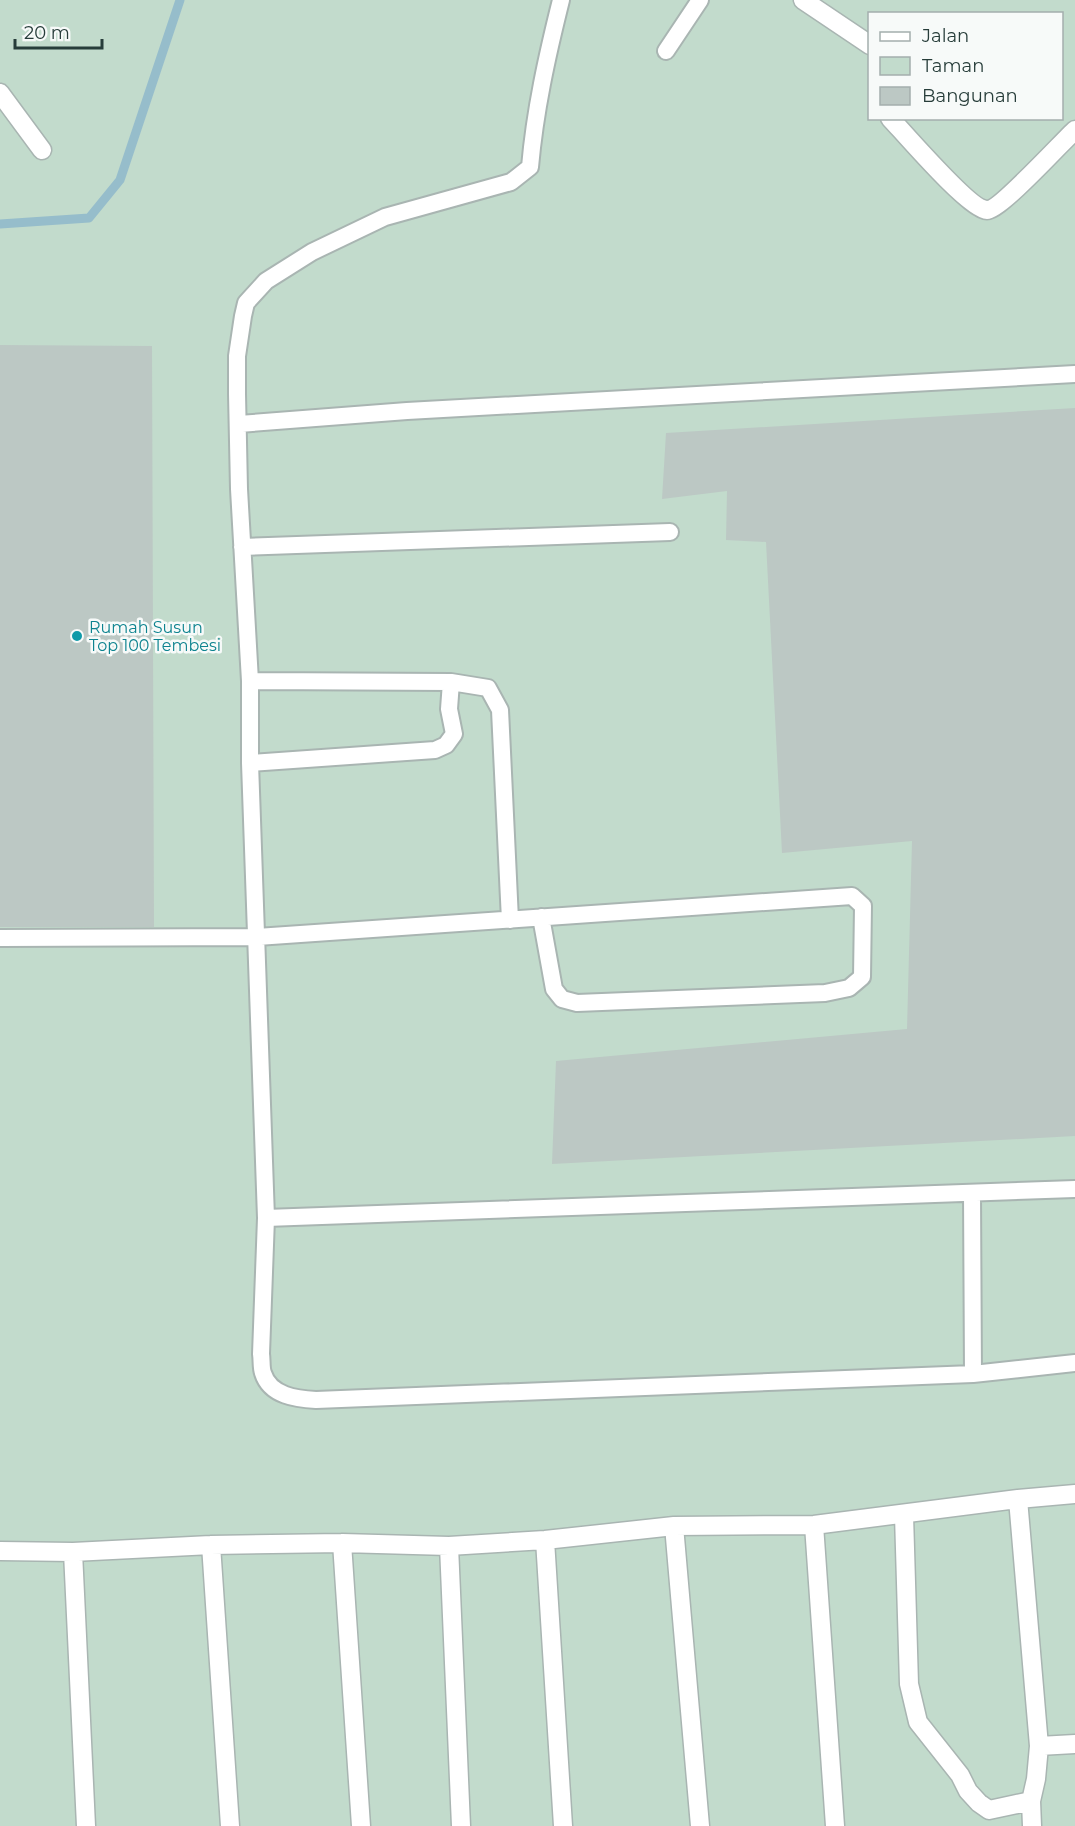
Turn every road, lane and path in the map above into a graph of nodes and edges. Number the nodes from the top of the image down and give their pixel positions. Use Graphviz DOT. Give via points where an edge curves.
graph roads {
  1 [pos="561,0"];
  2 [pos="700,0"];
  3 [pos="803,0"];
  4 [pos="868,44"];
  5 [pos="666,51"];
  6 [pos="0,93"];
  7 [pos="892,120"];
  8 [pos="1075,130"];
  9 [pos="42,150"];
  10 [pos="1075,374"];
  11 [pos="239,424"];
  12 [pos="670,532"];
  13 [pos="243,547"];
  14 [pos="250,681"];
  15 [pos="451,682"];
  16 [pos="250,763"];
  17 [pos="540,917"];
  18 [pos="510,920"];
  19 [pos="256,937"];
  20 [pos="0,938"];
  21 [pos="1075,1189"];
  22 [pos="972,1194"];
  23 [pos="266,1218"];
  24 [pos="1075,1363"];
  25 [pos="974,1374"];
  26 [pos="1075,1494"];
  27 [pos="1018,1499"];
  28 [pos="904,1515"];
  29 [pos="814,1525"];
  30 [pos="674,1526"];
  31 [pos="545,1540"];
  32 [pos="342,1543"];
  33 [pos="210,1545"];
  34 [pos="449,1546"];
  35 [pos="0,1551"];
  36 [pos="73,1552"];
  37 [pos="1075,1744"];
  38 [pos="1040,1746"];
  39 [pos="1031,1801"];
  40 [pos="86,1826"];
  41 [pos="230,1826"];
  42 [pos="361,1826"];
  43 [pos="461,1826"];
  44 [pos="563,1826"];
  45 [pos="700,1826"];
  46 [pos="835,1826"];
  47 [pos="1032,1826"];
  1 -- 11 [label="lane" via="533,126 530,167 512,182 385,216 312,252 266,281 246,303 243,316 237,356"];
  2 -- 5 [label="lane"];
  3 -- 4 [label="street"];
  6 -- 9 [label="street"];
  7 -- 8 [label="street" via="947,179 985,210 1009,196"];
  10 -- 11 [label="lane" via="419,410"];
  11 -- 13 [label="lane"];
  12 -- 13 [label="lane"];
  13 -- 14 [label="lane"];
  14 -- 15 [label="lane"];
  14 -- 16 [label="lane"];
  15 -- 16 [label="lane" via="449,708 454,734 446,745 435,750"];
  15 -- 18 [label="lane" via="488,688 500,710"];
  16 -- 19 [label="lane"];
  17 -- 17 [label="lane" via="852,896 863,906 862,977 849,988 825,993 577,1003 562,999 554,989"];
  17 -- 18 [label="lane"];
  18 -- 19 [label="lane"];
  19 -- 20 [label="lane"];
  19 -- 23 [label="lane"];
  21 -- 22 [label="lane"];
  22 -- 23 [label="lane"];
  22 -- 25 [label="lane"];
  23 -- 25 [label="lane" via="263,1374 272,1387 293,1398"];
  24 -- 25 [label="lane"];
  26 -- 27 [label="street"];
  27 -- 28 [label="street"];
  27 -- 38 [label="street"];
  28 -- 29 [label="street"];
  28 -- 39 [label="street" via="909,1684 918,1722 978,1803 989,1810"];
  29 -- 30 [label="street"];
  29 -- 46 [label="street"];
  30 -- 31 [label="street"];
  30 -- 45 [label="street"];
  31 -- 34 [label="street"];
  31 -- 44 [label="street"];
  32 -- 33 [label="street"];
  32 -- 34 [label="street"];
  32 -- 42 [label="street"];
  33 -- 36 [label="street"];
  33 -- 41 [label="street"];
  34 -- 43 [label="street"];
  35 -- 36 [label="street"];
  36 -- 40 [label="street"];
  37 -- 38 [label="street"];
  38 -- 39 [label="street"];
  39 -- 47 [label="street"];
}
